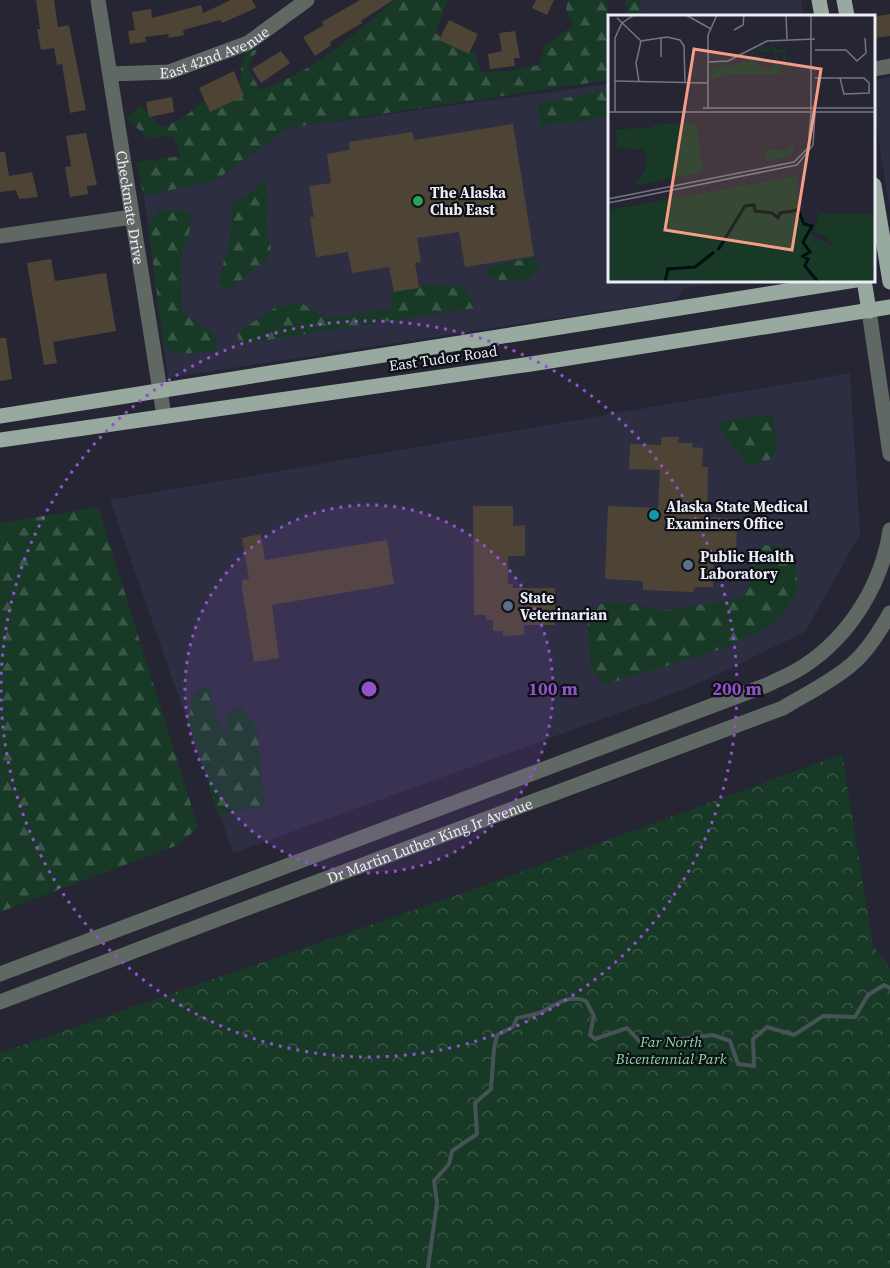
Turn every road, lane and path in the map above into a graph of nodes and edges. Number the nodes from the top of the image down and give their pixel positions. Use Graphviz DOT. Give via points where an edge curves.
graph roads {
  1 [pos="98,0"];
  2 [pos="307,0"];
  3 [pos="819,0"];
  4 [pos="844,0"];
  5 [pos="822,15"];
  6 [pos="847,15"];
  7 [pos="890,66"];
  8 [pos="875,69"];
  9 [pos="110,75"];
  10 [pos="875,198"];
  11 [pos="132,217"];
  12 [pos="0,236"];
  13 [pos="886,277"];
  14 [pos="843,282"];
  15 [pos="864,282"];
  16 [pos="890,307"];
  17 [pos="869,311"];
  18 [pos="160,391"];
  19 [pos="0,416"];
  20 [pos="164,416"];
  21 [pos="0,440"];
  22 [pos="890,454"];
  23 [pos="890,530"];
  24 [pos="890,613"];
  25 [pos="0,974"];
  26 [pos="0,1002"];
  1 -- 9 [label="street, Checkmate Drive"];
  2 -- 9 [label="street, East 42nd Avenue" via="248,43 169,72"];
  3 -- 5 [label="main road"];
  4 -- 6 [label="main road"];
  7 -- 8 [label="street"];
  9 -- 11 [label="street, Checkmate Drive"];
  10 -- 13 [label="main road"];
  11 -- 12 [label="street"];
  11 -- 18 [label="street, Checkmate Drive"];
  14 -- 18 [label="main road, East Tudor Road"];
  15 -- 17 [label="main road"];
  16 -- 17 [label="main road, East Tudor Road"];
  17 -- 20 [label="main road, East Tudor Road"];
  17 -- 22 [label="street"];
  18 -- 19 [label="main road, East Tudor Road"];
  18 -- 20 [label="street, Checkmate Drive"];
  20 -- 21 [label="main road, East Tudor Road"];
  23 -- 25 [label="street, Dr Martin Luther King Jr Avenue" via="886,554 866,600 835,642 803,667 767,686"];
  24 -- 26 [label="street, Dr Martin Luther King Jr Avenue" via="852,664 783,708"];
}
